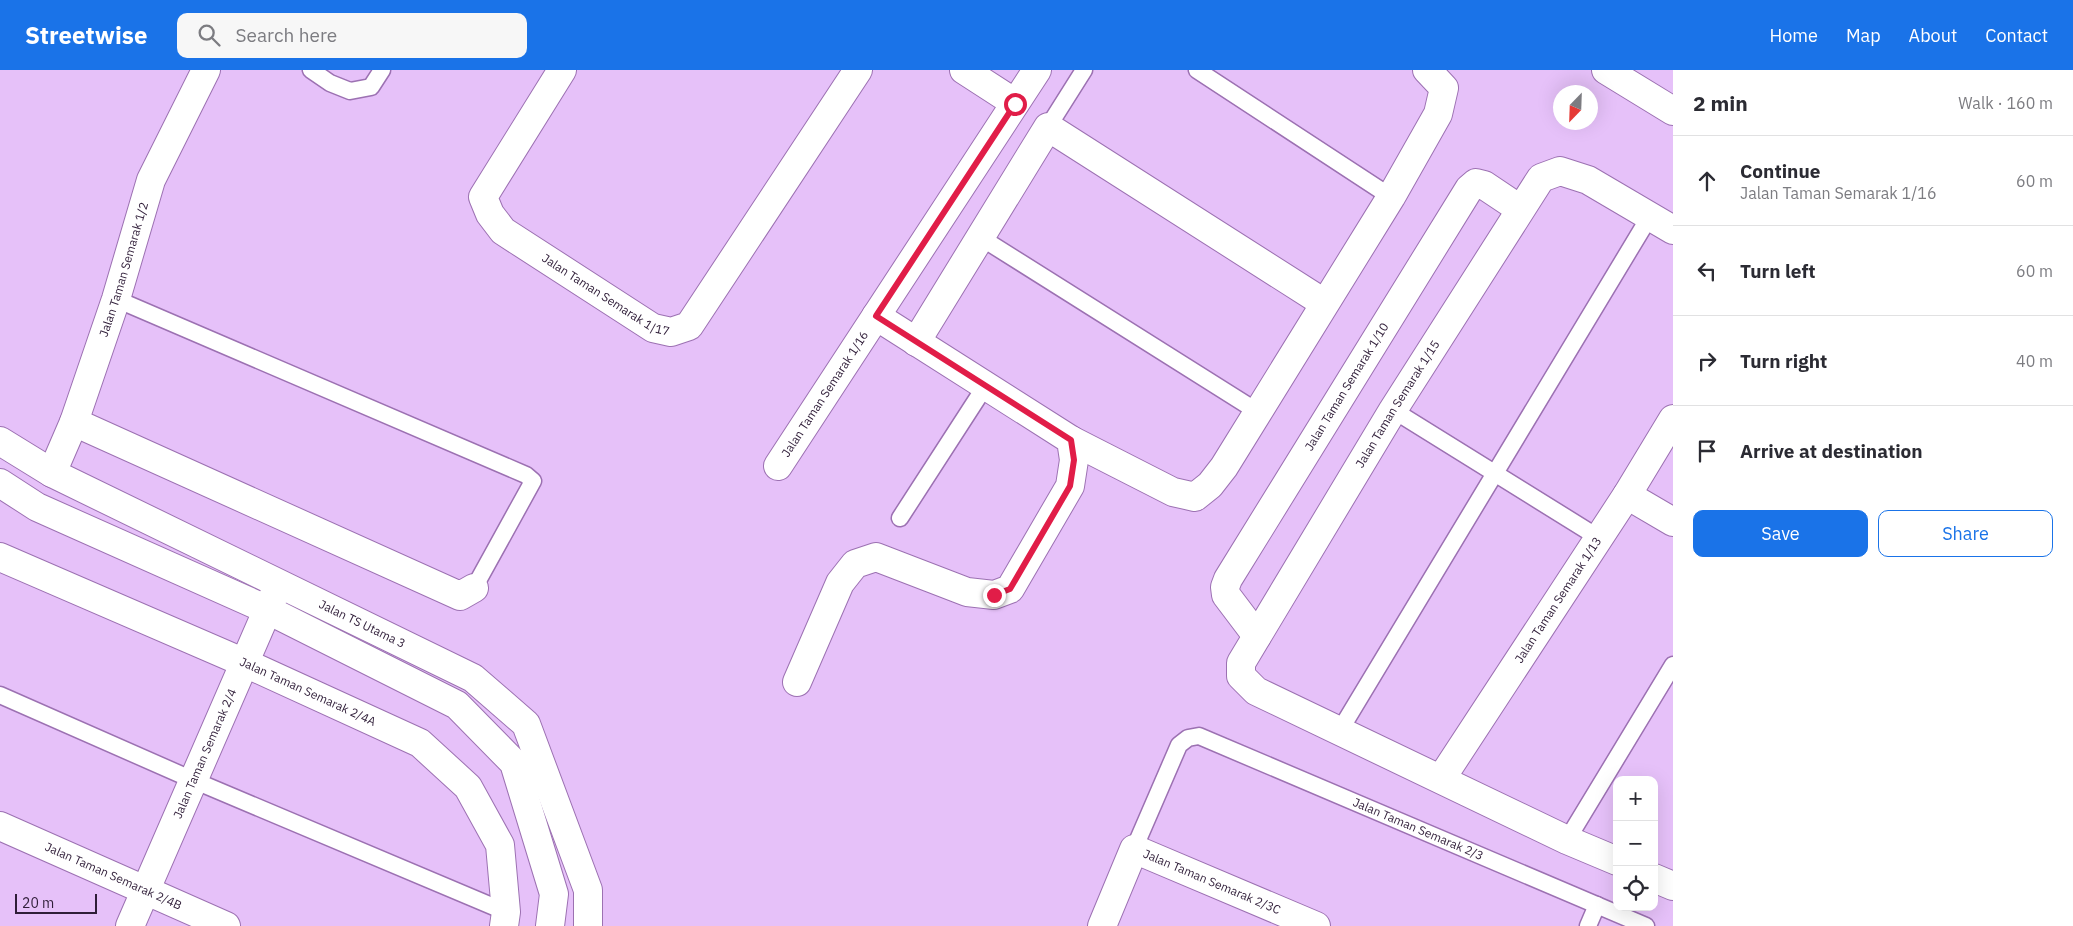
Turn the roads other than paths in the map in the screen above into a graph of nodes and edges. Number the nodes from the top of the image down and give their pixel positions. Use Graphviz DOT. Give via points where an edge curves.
graph roads {
  1 [pos="206,70"];
  2 [pos="311,70"];
  3 [pos="382,70"];
  4 [pos="562,70"];
  5 [pos="858,70"];
  6 [pos="964,70"];
  7 [pos="1037,70"];
  8 [pos="1084,70"];
  9 [pos="1198,70"];
  10 [pos="1427,70"];
  11 [pos="1606,70"];
  12 [pos="1015,104"];
  13 [pos="1673,111"];
  14 [pos="1048,127"];
  15 [pos="1391,197"];
  16 [pos="1520,209"];
  17 [pos="1650,216"];
  18 [pos="1673,230"];
  19 [pos="980,237"];
  20 [pos="116,300"];
  21 [pos="1324,303"];
  22 [pos="876,316"];
  23 [pos="916,342"];
  24 [pos="986,386"];
  25 [pos="1393,410"];
  26 [pos="1258,412"];
  27 [pos="1673,419"];
  28 [pos="74,422"];
  29 [pos="1071,440"];
  30 [pos="0,441"];
  31 [pos="778,466"];
  32 [pos="52,473"];
  33 [pos="1494,473"];
  34 [pos="0,484"];
  35 [pos="1627,495"];
  36 [pos="900,518"];
  37 [pos="1673,522"];
  38 [pos="1599,538"];
  39 [pos="0,557"];
  40 [pos="280,582"];
  41 [pos="474,588"];
  42 [pos="268,610"];
  43 [pos="1257,636"];
  44 [pos="245,663"];
  45 [pos="1673,665"];
  46 [pos="797,682"];
  47 [pos="0,695"];
  48 [pos="1339,732"];
  49 [pos="1441,779"];
  50 [pos="194,780"];
  51 [pos="0,826"];
  52 [pos="1567,840"];
  53 [pos="1134,850"];
  54 [pos="1613,860"];
  55 [pos="146,890"];
  56 [pos="1597,905"];
  57 [pos="505,919"];
  58 [pos="130,926"];
  59 [pos="226,926"];
  60 [pos="550,926"];
  61 [pos="588,926"];
  62 [pos="1102,926"];
  63 [pos="1316,926"];
  64 [pos="1588,926"];
  65 [pos="1646,926"];
  1 -- 20 [label="street, Jalan Taman Semarak 1/2" via="151,180"];
  2 -- 3 [label="lane" via="350,91 371,87"];
  4 -- 5 [label="street, Jalan Taman Semarak 1/17" via="483,197 490,214 503,231 653,328 671,332 689,326"];
  6 -- 12 [label="street"];
  7 -- 12 [label="street, Jalan Taman Semarak 1/16"];
  8 -- 14 [label="lane"];
  9 -- 15 [label="lane"];
  10 -- 15 [label="street" via="1444,88 1438,114"];
  11 -- 13 [label="street"];
  12 -- 22 [label="street, Jalan Taman Semarak 1/16"];
  14 -- 19 [label="street"];
  14 -- 21 [label="street"];
  15 -- 21 [label="street"];
  16 -- 17 [label="street, Jalan Taman Semarak 1/15" via="1541,178 1560,171 1588,180"];
  16 -- 25 [label="street, Jalan Taman Semarak 1/15"];
  16 -- 43 [label="street, Jalan Taman Semarak 1/10" via="1484,185 1476,183 1469,189 1228,579 1226,594"];
  17 -- 18 [label="street"];
  17 -- 33 [label="lane"];
  19 -- 23 [label="street"];
  19 -- 26 [label="lane"];
  20 -- 28 [label="street, Jalan Taman Semarak 1/2"];
  20 -- 41 [label="lane" via="526,475 533,481"];
  21 -- 26 [label="street"];
  22 -- 23 [label="street"];
  22 -- 31 [label="street, Jalan Taman Semarak 1/16"];
  23 -- 24 [label="street"];
  24 -- 29 [label="street"];
  24 -- 36 [label="lane"];
  25 -- 33 [label="lane"];
  25 -- 43 [label="street, Jalan Taman Semarak 1/15"];
  26 -- 29 [label="street" via="1224,467 1195,497 1173,492"];
  27 -- 35 [label="street, Jalan Taman Semarak 1/13"];
  28 -- 32 [label="street, Jalan Taman Semarak 1/2"];
  28 -- 41 [label="street" via="460,596"];
  29 -- 46 [label="street" via="1074,460 1070,486 1010,589 994,595 967,592 876,557 855,564 840,583"];
  30 -- 32 [label="street, Jalan TS Utama 3"];
  32 -- 40 [label="street, Jalan TS Utama 3"];
  33 -- 38 [label="lane"];
  33 -- 48 [label="lane"];
  34 -- 42 [label="street" via="38,507"];
  35 -- 37 [label="street"];
  35 -- 38 [label="street, Jalan Taman Semarak 1/13"];
  38 -- 49 [label="street, Jalan Taman Semarak 1/13"];
  39 -- 44 [label="street, Jalan Taman Semarak 2/4A"];
  40 -- 42 [label="street, Jalan Taman Semarak 2/4"];
  40 -- 61 [label="street, Jalan TS Utama 3" via="473,678 526,724 588,890"];
  42 -- 44 [label="street, Jalan Taman Semarak 2/4"];
  42 -- 60 [label="street" via="457,705 514,763 554,894"];
  43 -- 48 [label="street, Jalan Taman Semarak 1/15" via="1241,663 1241,676 1256,691"];
  44 -- 50 [label="street, Jalan Taman Semarak 2/4"];
  44 -- 57 [label="street, Jalan Taman Semarak 2/4A" via="420,743 468,787 500,845"];
  45 -- 52 [label="lane"];
  47 -- 50 [label="lane"];
  48 -- 49 [label="street"];
  49 -- 52 [label="street"];
  50 -- 55 [label="street, Jalan Taman Semarak 2/4"];
  50 -- 57 [label="lane"];
  51 -- 55 [label="street, Jalan Taman Semarak 2/4B"];
  52 -- 54 [label="street"];
  53 -- 56 [label="lane, Jalan Taman Semarak 2/3" via="1179,745 1188,738 1199,736"];
  53 -- 62 [label="street"];
  53 -- 63 [label="street, Jalan Taman Semarak 2/3C"];
  55 -- 58 [label="street, Jalan Taman Semarak 2/4"];
  55 -- 59 [label="street, Jalan Taman Semarak 2/4B"];
  56 -- 64 [label="lane"];
  56 -- 65 [label="lane, Jalan Taman Semarak 2/3"];
}
